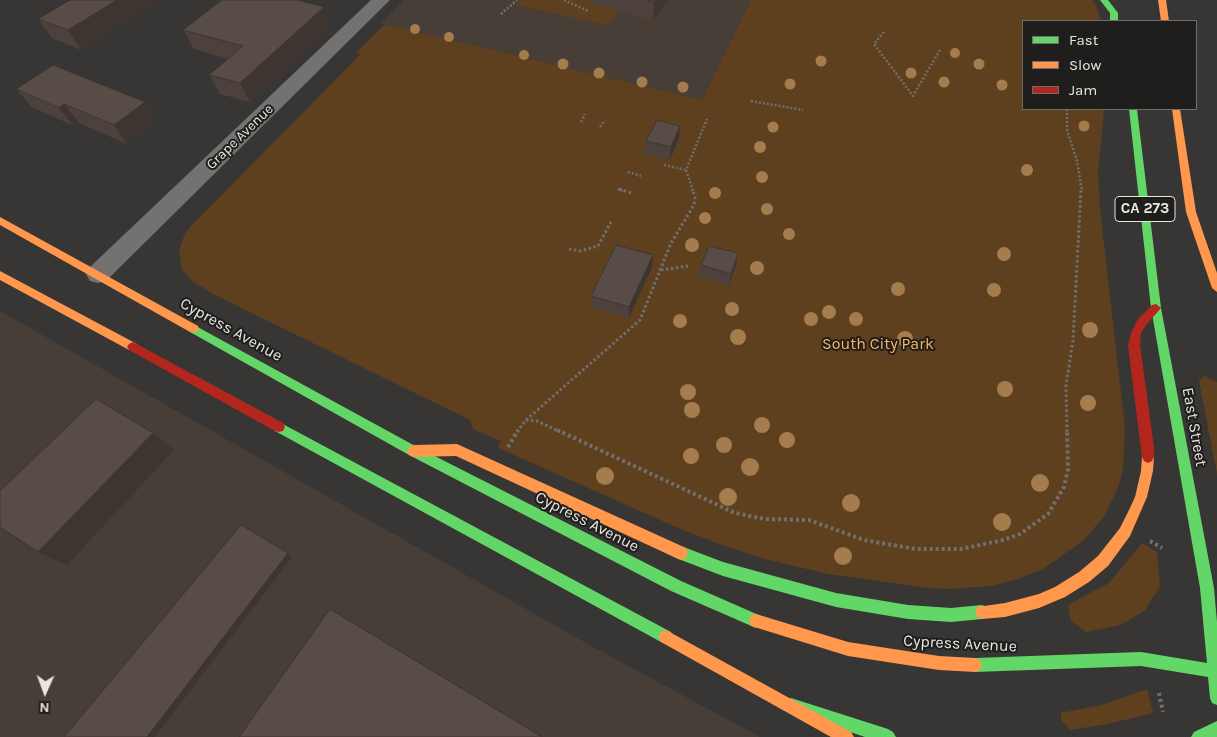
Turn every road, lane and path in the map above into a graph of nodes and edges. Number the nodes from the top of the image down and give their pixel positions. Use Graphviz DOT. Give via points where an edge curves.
graph roads {
  1 [pos="381,0"];
  2 [pos="517,0"];
  3 [pos="564,0"];
  4 [pos="1104,0"];
  5 [pos="1162,0"];
  6 [pos="588,11"];
  7 [pos="501,14"];
  8 [pos="1114,20"];
  9 [pos="1165,20"];
  10 [pos="884,32"];
  11 [pos="940,50"];
  12 [pos="751,101"];
  13 [pos="803,110"];
  14 [pos="1067,110"];
  15 [pos="1133,110"];
  16 [pos="1176,110"];
  17 [pos="585,114"];
  18 [pos="707,119"];
  19 [pos="604,120"];
  20 [pos="581,122"];
  21 [pos="600,127"];
  22 [pos="664,166"];
  23 [pos="686,170"];
  24 [pos="628,172"];
  25 [pos="641,176"];
  26 [pos="618,189"];
  27 [pos="631,193"];
  28 [pos="612,220"];
  29 [pos="0,221"];
  30 [pos="569,249"];
  31 [pos="688,266"];
  32 [pos="661,270"];
  33 [pos="98,274"];
  34 [pos="0,275"];
  35 [pos="1217,288"];
  36 [pos="1156,308"];
  37 [pos="526,420"];
  38 [pos="413,451"];
  39 [pos="505,451"];
  40 [pos="1215,671"];
  41 [pos="1158,687"];
  42 [pos="1217,698"];
  43 [pos="791,705"];
  44 [pos="1163,712"];
  45 [pos="1217,729"];
  46 [pos="846,737"];
  47 [pos="888,737"];
  48 [pos="1199,737"];
  1 -- 33 [label="street, Grape Avenue"];
  2 -- 7 [label="path"];
  3 -- 6 [label="path"];
  4 -- 8 [label="main road" via="1114,13"];
  5 -- 9 [label="main road"];
  10 -- 11 [label="path" via="874,44 913,96"];
  12 -- 13 [label="path"];
  14 -- 37 [label="path" via="1067,130 1077,161 1082,193 1074,341 1066,385 1068,469 1064,487 1048,514 1020,534 962,549 915,549 864,540 808,520 750,517 537,421"];
  15 -- 36 [label="main road, CA 273"];
  16 -- 35 [label="main road, CA 273" via="1192,212"];
  17 -- 20 [label="path"];
  18 -- 23 [label="path"];
  19 -- 21 [label="path"];
  22 -- 23 [label="path"];
  23 -- 32 [label="path" via="695,197 694,206 673,240"];
  24 -- 25 [label="path"];
  26 -- 27 [label="path"];
  28 -- 30 [label="path" via="598,246 580,251"];
  29 -- 33 [label="main road, Cypress Avenue"];
  31 -- 32 [label="path"];
  32 -- 37 [label="path" via="640,320"];
  33 -- 38 [label="main road, Cypress Avenue"];
  34 -- 43 [label="main road"];
  36 -- 38 [label="main road" via="1142,322 1134,344 1148,446 1147,471 1134,514 1103,561 1084,577 1039,601 1005,610 951,615 908,612 836,600 776,585 665,547 457,450"];
  36 -- 40 [label="main road, East Street / CA 273" via="1207,588"];
  37 -- 39 [label="path"];
  38 -- 40 [label="main road, Cypress Avenue" via="676,586 742,616 794,634 882,656 939,663 984,665 1141,659"];
  40 -- 42 [label="main road, CA 273"];
  41 -- 44 [label="path"];
  43 -- 46 [label="main road"];
  43 -- 47 [label="main road"];
  45 -- 48 [label="main road"];
}
